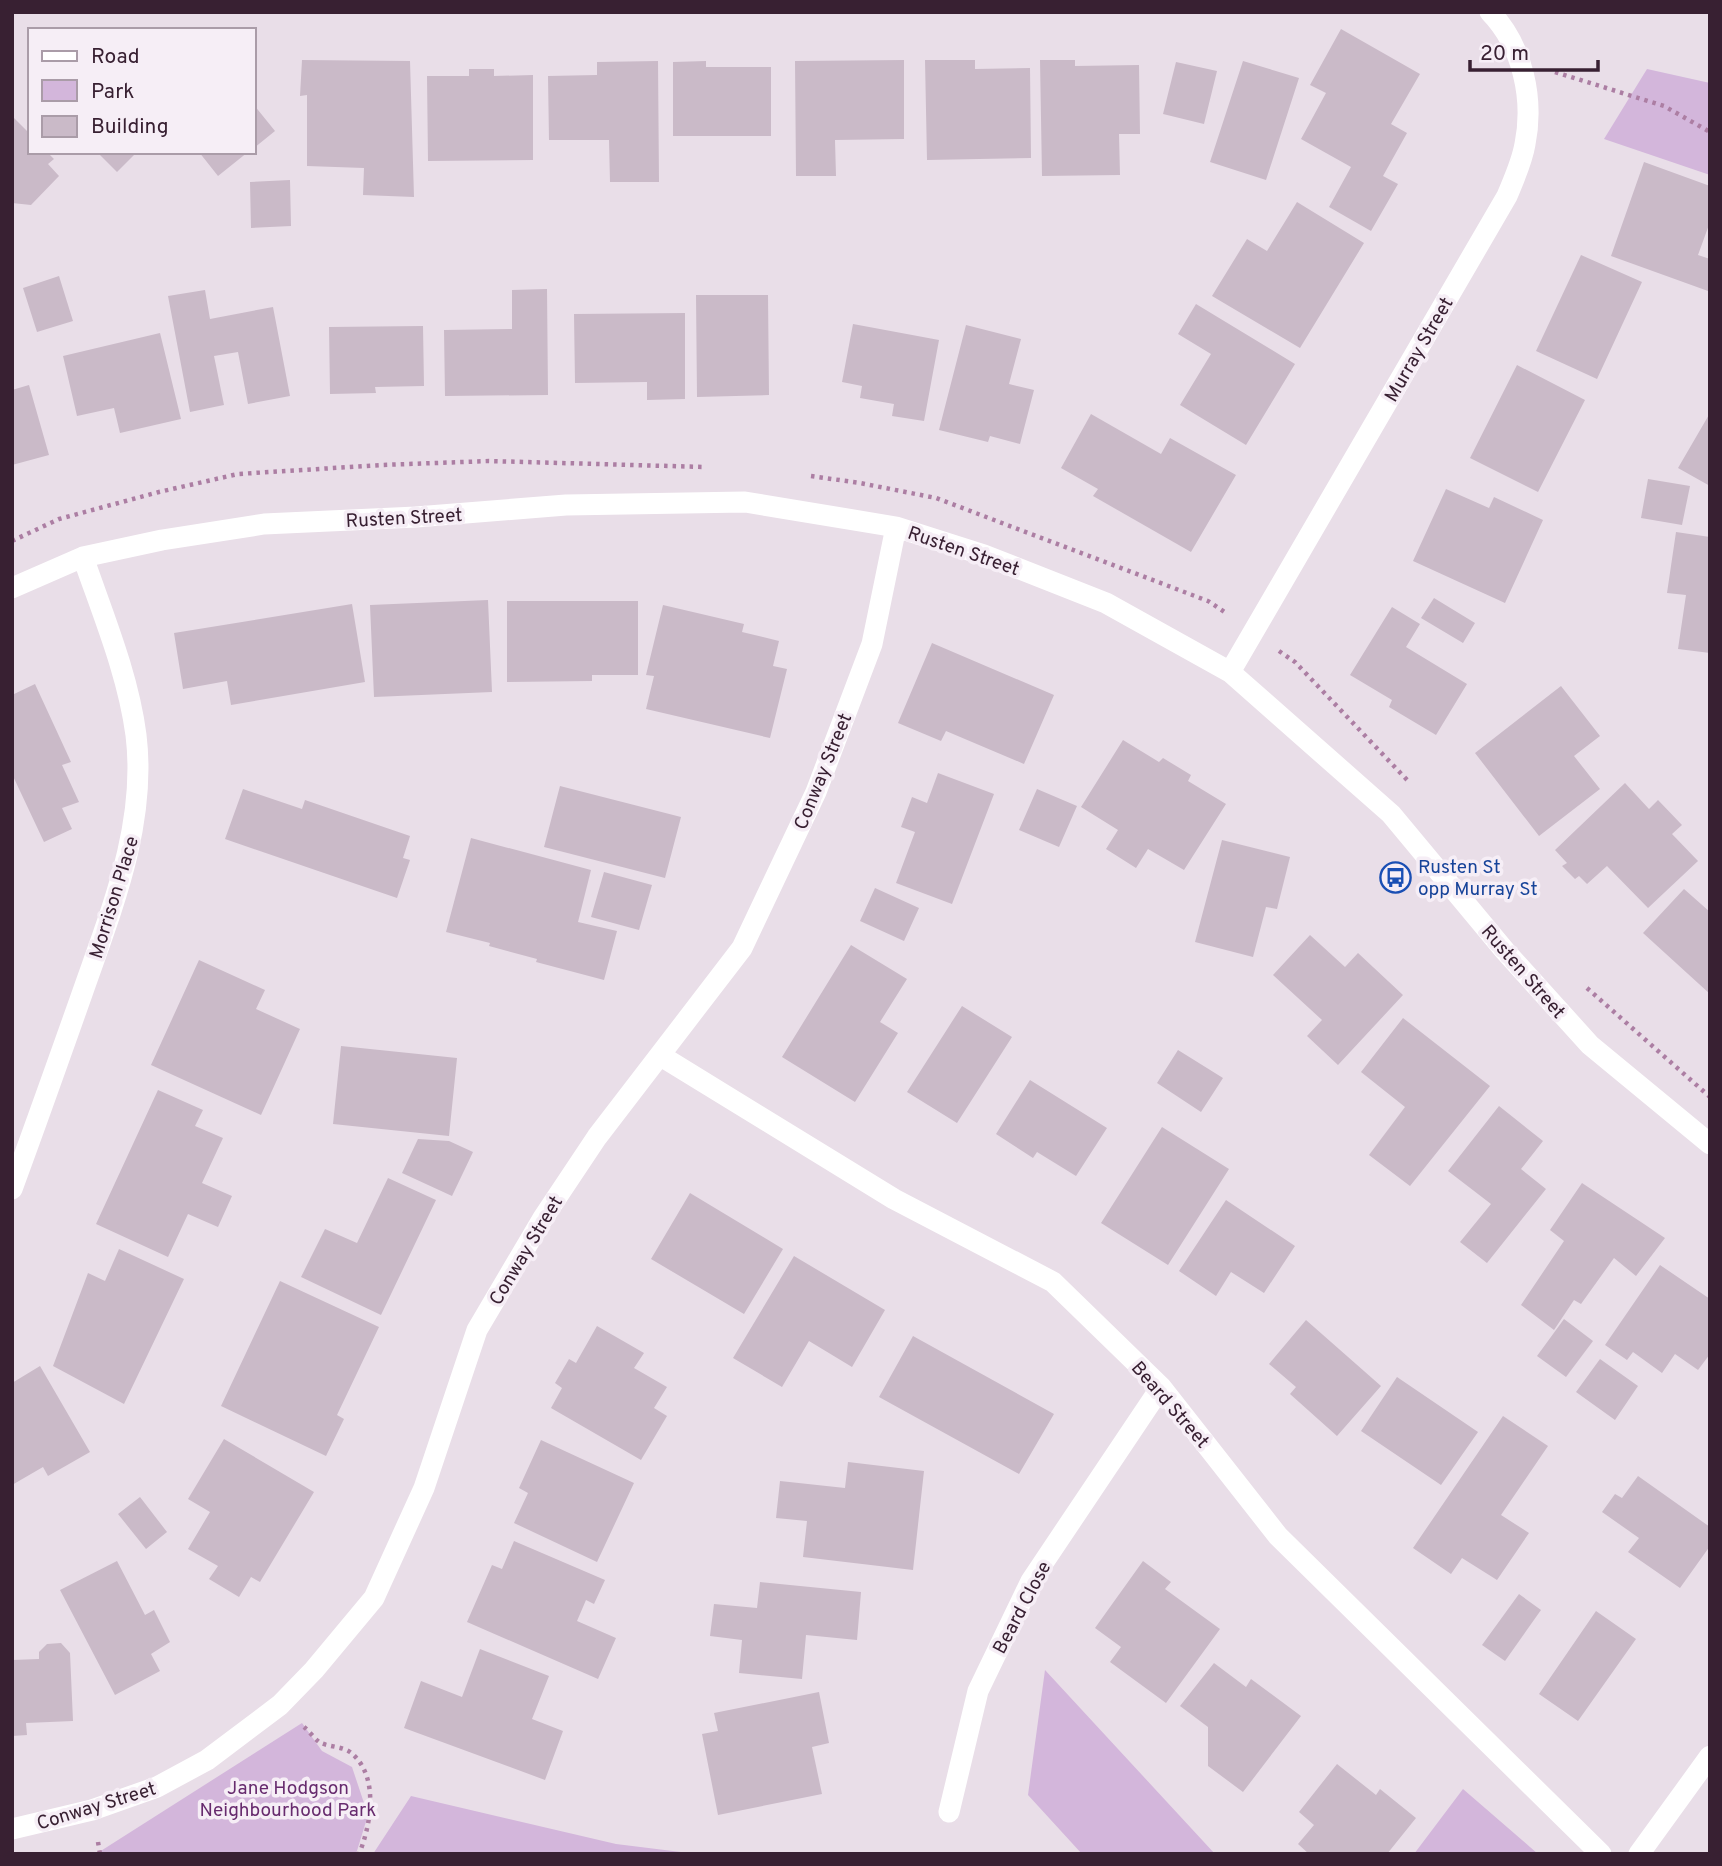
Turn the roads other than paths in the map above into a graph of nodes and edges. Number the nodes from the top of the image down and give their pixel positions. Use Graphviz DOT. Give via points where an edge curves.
graph roads {
  1 [pos="1490,12"];
  2 [pos="896,527"];
  3 [pos="83,557"];
  4 [pos="12,588"];
  5 [pos="1230,672"];
  6 [pos="661,1056"];
  7 [pos="1710,1144"];
  8 [pos="12,1189"];
  9 [pos="1161,1387"];
  10 [pos="1710,1756"];
  11 [pos="949,1812"];
  12 [pos="12,1829"];
  13 [pos="1601,1854"];
  14 [pos="1639,1854"];
  1 -- 5 [label="street, Murray Street" via="1520,63 1527,88 1527,130 1518,169"];
  2 -- 3 [label="street, Rusten Street" via="745,502 566,505 264,524"];
  2 -- 5 [label="street, Rusten Street" via="984,555 1106,603"];
  2 -- 6 [label="street, Conway Street" via="872,644 816,792 742,948"];
  3 -- 4 [label="street, Rusten Street"];
  3 -- 8 [label="street, Morrison Place" via="128,690 136,737 133,834 117,895"];
  5 -- 7 [label="street, Rusten Street" via="1391,814 1590,1045"];
  6 -- 9 [label="street, Beard Street" via="894,1199 1053,1282"];
  6 -- 12 [label="street, Conway Street" via="542,1218 477,1330 425,1488 374,1598 314,1670 280,1704 207,1760 157,1787 92,1810"];
  9 -- 11 [label="street, Beard Close" via="1031,1581 978,1691"];
  9 -- 13 [label="street, Beard Street" via="1278,1536"];
  10 -- 14 [label="street"];
}
